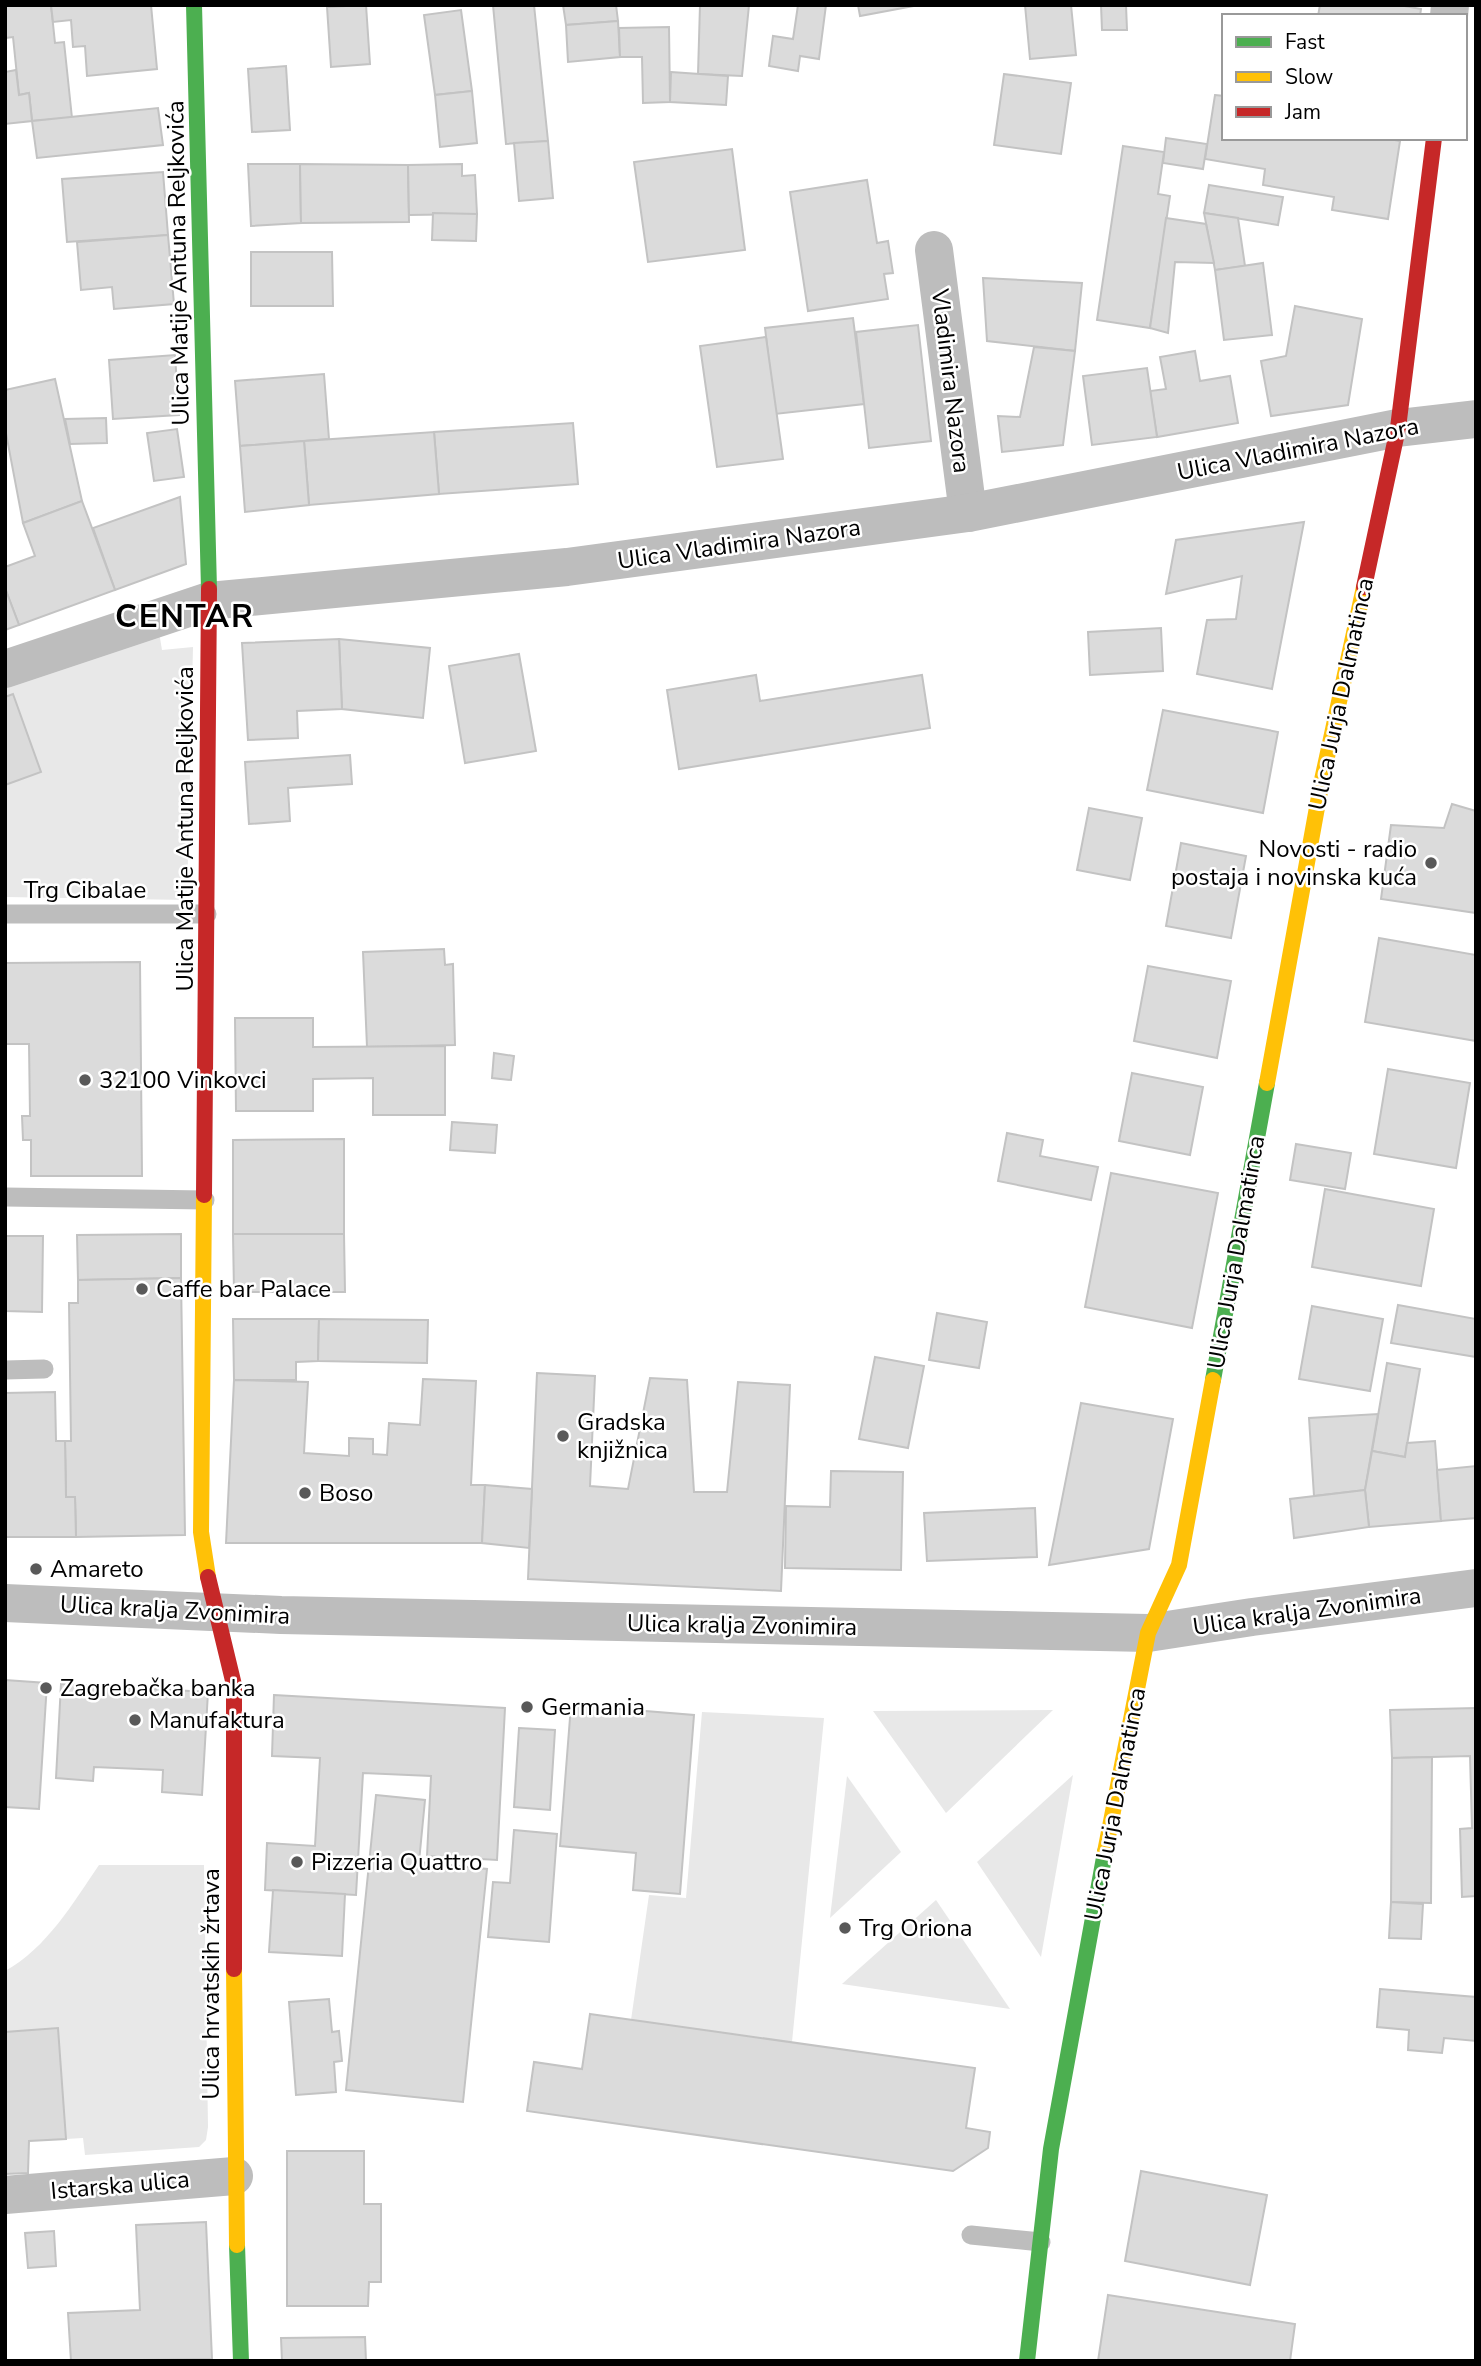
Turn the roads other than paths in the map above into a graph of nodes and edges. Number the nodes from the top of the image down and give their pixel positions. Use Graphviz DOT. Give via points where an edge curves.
graph roads {
  1 [pos="194,5"];
  2 [pos="1434,140"];
  3 [pos="934,250"];
  4 [pos="1476,419"];
  5 [pos="1398,428"];
  6 [pos="968,513"];
  7 [pos="209,601"];
  8 [pos="5,669"];
  9 [pos="5,914"];
  10 [pos="207,914"];
  11 [pos="5,1197"];
  12 [pos="205,1200"];
  13 [pos="44,1369"];
  14 [pos="5,1370"];
  15 [pos="1476,1588"];
  16 [pos="5,1603"];
  17 [pos="216,1610"];
  18 [pos="1149,1633"];
  19 [pos="234,2176"];
  20 [pos="5,2195"];
  21 [pos="971,2235"];
  22 [pos="1041,2242"];
  23 [pos="241,2361"];
  24 [pos="1027,2361"];
  1 -- 7 [label="street, Ulica Matije Antuna Reljkovića"];
  2 -- 5 [label="street, Ulica Jurja Dalmatinca"];
  3 -- 6 [label="street, Vladimira Nazora"];
  4 -- 5 [label="street, Ulica Vladimira Nazora"];
  5 -- 6 [label="street, Ulica Vladimira Nazora"];
  5 -- 18 [label="street, Ulica Jurja Dalmatinca" via="1322,780 1179,1565"];
  6 -- 7 [label="street, Ulica Vladimira Nazora" via="567,567"];
  7 -- 8 [label="street, Ulica Vladimira Nazora"];
  7 -- 10 [label="street, Ulica Matije Antuna Reljkovića"];
  9 -- 10 [label="lane, Trg Cibalae"];
  10 -- 12 [label="street, Ulica Matije Antuna Reljkovića"];
  11 -- 12 [label="lane"];
  12 -- 17 [label="street, Ulica Matije Antuna Reljkovića" via="201,1532"];
  13 -- 14 [label="lane"];
  15 -- 18 [label="street, Ulica kralja Zvonimira"];
  16 -- 17 [label="street, Ulica kralja Zvonimira"];
  17 -- 18 [label="street, Ulica kralja Zvonimira"];
  17 -- 19 [label="street, Ulica hrvatskih žrtava" via="234,1685"];
  18 -- 22 [label="street, Ulica Jurja Dalmatinca" via="1132,1703 1051,2149"];
  19 -- 20 [label="street, Istarska ulica"];
  19 -- 23 [label="street, Ulica hrvatskih žrtava"];
  21 -- 22 [label="lane"];
  22 -- 24 [label="street, Ulica Jurja Dalmatinca"];
}
